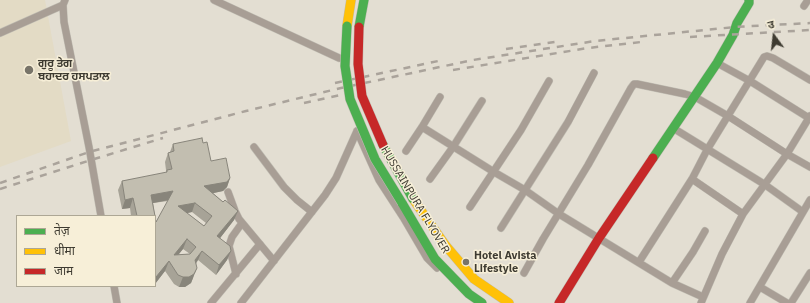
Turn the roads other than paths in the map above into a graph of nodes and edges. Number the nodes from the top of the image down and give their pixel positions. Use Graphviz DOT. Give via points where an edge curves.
graph roads {
  1 [pos="214,0"];
  2 [pos="351,0"];
  3 [pos="364,0"];
  4 [pos="751,1"];
  5 [pos="64,3"];
  6 [pos="0,33"];
  7 [pos="339,58"];
  8 [pos="717,63"];
  9 [pos="594,73"];
  10 [pos="810,80"];
  11 [pos="549,81"];
  12 [pos="750,81"];
  13 [pos="440,97"];
  14 [pos="695,97"];
  15 [pos="482,101"];
  16 [pos="728,116"];
  17 [pos="809,117"];
  18 [pos="422,128"];
  19 [pos="673,128"];
  20 [pos="254,147"];
  21 [pos="453,147"];
  22 [pos="708,150"];
  23 [pos="406,151"];
  24 [pos="787,154"];
  25 [pos="810,167"];
  26 [pos="494,172"];
  27 [pos="430,179"];
  28 [pos="692,179"];
  29 [pos="764,184"];
  30 [pos="525,190"];
  31 [pos="228,192"];
  32 [pos="810,200"];
  33 [pos="470,207"];
  34 [pos="312,212"];
  35 [pos="803,212"];
  36 [pos="559,214"];
  37 [pos="743,214"];
  38 [pos="101,215"];
  39 [pos="242,223"];
  40 [pos="501,228"];
  41 [pos="705,231"];
  42 [pos="599,238"];
  43 [pos="260,244"];
  44 [pos="274,261"];
  45 [pos="639,262"];
  46 [pos="810,273"];
  47 [pos="236,274"];
  48 [pos="524,274"];
  49 [pos="672,283"];
  50 [pos="114,287"];
  51 [pos="760,287"];
  52 [pos="702,300"];
  53 [pos="117,303"];
  54 [pos="211,303"];
  55 [pos="241,303"];
  56 [pos="472,303"];
  57 [pos="482,303"];
  58 [pos="510,303"];
  59 [pos="559,303"];
  60 [pos="750,303"];
  61 [pos="787,303"];
  62 [pos="792,303"];
  1 -- 7 [label="street"];
  2 -- 57 [label="main road, HUSSAINPURA FLYOVER, bridge" via="345,66 350,99 375,159 435,259 469,294"];
  3 -- 58 [label="main road, HUSSAINPURA FLYOVER, bridge" via="359,27 358,64 362,96 387,154 413,199 446,246 474,279"];
  4 -- 8 [label="main road"];
  5 -- 6 [label="street"];
  5 -- 38 [label="street" via="64,22"];
  8 -- 12 [label="street"];
  8 -- 14 [label="main road"];
  9 -- 30 [label="street" via="568,122"];
  10 -- 12 [label="street" via="767,56 762,59"];
  11 -- 26 [label="street"];
  12 -- 16 [label="street"];
  12 -- 17 [label="street"];
  13 -- 18 [label="street"];
  14 -- 16 [label="street"];
  14 -- 19 [label="main road"];
  14 -- 36 [label="street" via="637,84 632,86"];
  15 -- 21 [label="street"];
  16 -- 22 [label="street"];
  16 -- 24 [label="street"];
  17 -- 24 [label="street"];
  18 -- 21 [label="street"];
  18 -- 23 [label="street"];
  19 -- 22 [label="street"];
  19 -- 42 [label="main road"];
  20 -- 34 [label="street" via="284,187"];
  21 -- 26 [label="street"];
  21 -- 27 [label="street"];
  22 -- 28 [label="street"];
  22 -- 29 [label="street"];
  24 -- 25 [label="street"];
  24 -- 29 [label="street"];
  26 -- 30 [label="street"];
  26 -- 33 [label="street"];
  28 -- 37 [label="street"];
  28 -- 45 [label="street"];
  29 -- 35 [label="street"];
  29 -- 37 [label="street"];
  30 -- 36 [label="street"];
  30 -- 40 [label="street"];
  31 -- 39 [label="street"];
  32 -- 35 [label="street"];
  34 -- 44 [label="street"];
  34 -- 56 [label="street" via="336,178 357,131 379,180 427,258"];
  35 -- 51 [label="street"];
  36 -- 42 [label="street"];
  36 -- 48 [label="street"];
  37 -- 52 [label="street"];
  39 -- 43 [label="street"];
  39 -- 47 [label="street" via="229,246"];
  41 -- 49 [label="street"];
  42 -- 45 [label="street"];
  42 -- 59 [label="main road"];
  43 -- 44 [label="street"];
  43 -- 47 [label="street"];
  44 -- 55 [label="street"];
  45 -- 49 [label="street"];
  46 -- 62 [label="street"];
  47 -- 54 [label="street"];
  49 -- 52 [label="street"];
  50 -- 53 [label="street"];
  51 -- 60 [label="street"];
  51 -- 61 [label="street"];
}
